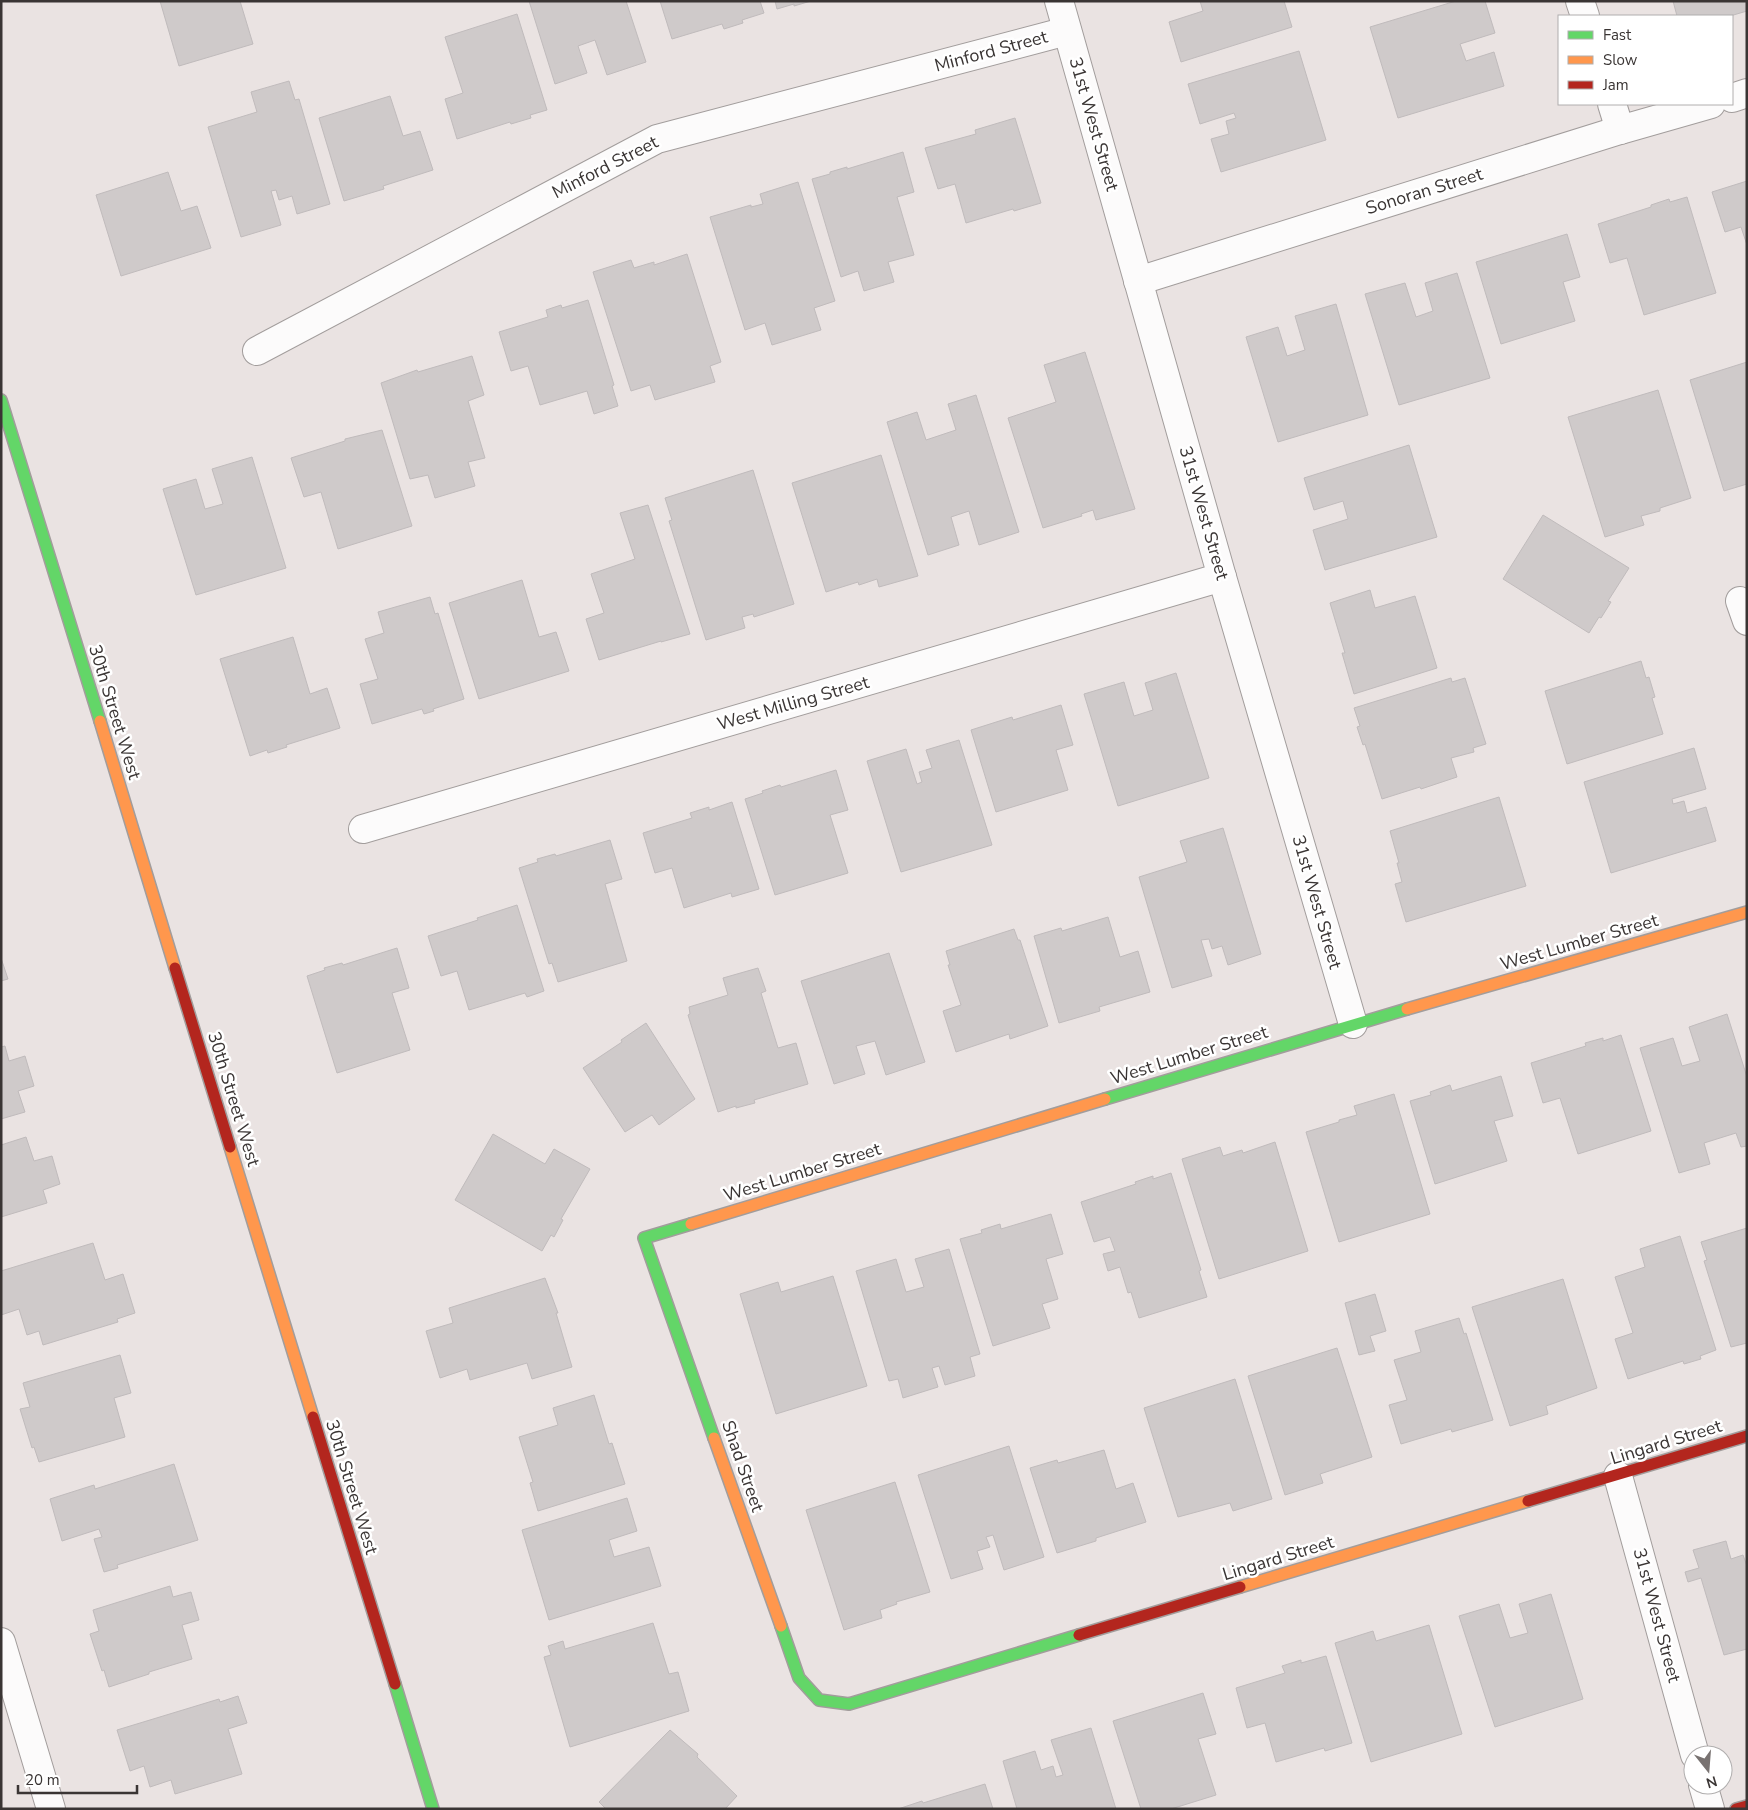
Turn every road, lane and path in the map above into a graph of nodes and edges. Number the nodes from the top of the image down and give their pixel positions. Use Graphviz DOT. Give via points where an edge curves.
graph roads {
  1 [pos="1059,1"];
  2 [pos="1580,1"];
  3 [pos="1585,15"];
  4 [pos="1067,31"];
  5 [pos="1747,93"];
  6 [pos="1733,98"];
  7 [pos="1612,105"];
  8 [pos="1708,105"];
  9 [pos="1620,130"];
  10 [pos="1138,281"];
  11 [pos="257,351"];
  12 [pos="1,400"];
  13 [pos="1222,577"];
  14 [pos="363,829"];
  15 [pos="1747,912"];
  16 [pos="1353,1024"];
  17 [pos="644,1238"];
  18 [pos="1747,1436"];
  19 [pos="1618,1476"];
  20 [pos="1,1642"];
  21 [pos="819,1700"];
  22 [pos="1692,1745"];
  23 [pos="1706,1795"];
  24 [pos="1747,1806"];
  25 [pos="51,1809"];
  26 [pos="433,1809"];
  27 [pos="1710,1809"];
  28 [pos="1736,1809"];
  1 -- 4 [label="street, 31st West Street"];
  2 -- 3 [label="street"];
  4 -- 10 [label="street, 31st West Street"];
  4 -- 11 [label="street, Minford Street" via="657,139"];
  5 -- 6 [label="street"];
  7 -- 9 [label="street"];
  8 -- 9 [label="street, Sonoran Street"];
  9 -- 10 [label="street, Sonoran Street"];
  10 -- 13 [label="street, 31st West Street"];
  12 -- 26 [label="street, 30th Street West"];
  13 -- 14 [label="street, West Milling Street"];
  13 -- 16 [label="street, 31st West Street"];
  15 -- 16 [label="street, West Lumber Street"];
  16 -- 17 [label="street, West Lumber Street"];
  17 -- 21 [label="street, Shad Street" via="799,1678"];
  18 -- 19 [label="street, Lingard Street"];
  19 -- 21 [label="street, Lingard Street" via="849,1704"];
  19 -- 22 [label="street, 31st West Street"];
  20 -- 25 [label="street"];
  23 -- 27 [label="street"];
  24 -- 28 [label="street"];
}
